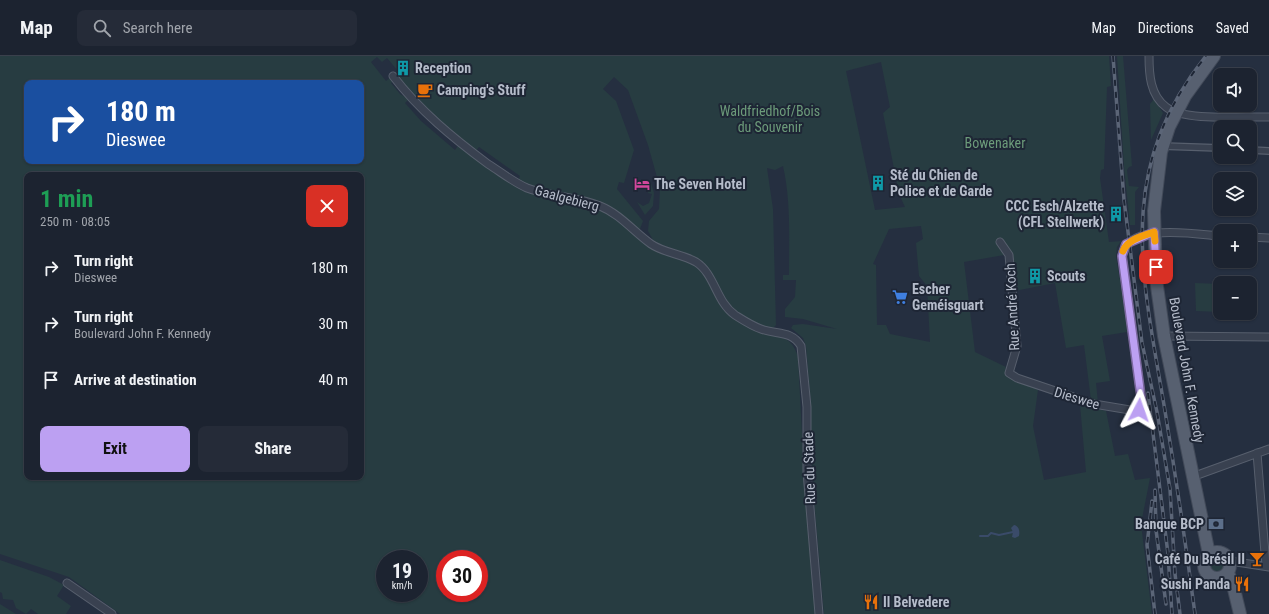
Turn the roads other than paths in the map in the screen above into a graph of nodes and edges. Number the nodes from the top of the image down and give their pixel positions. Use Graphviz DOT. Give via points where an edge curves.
graph roads {
  1 [pos="1149,56"];
  2 [pos="1214,56"];
  3 [pos="393,76"];
  4 [pos="1176,112"];
  5 [pos="1269,117"];
  6 [pos="1162,146"];
  7 [pos="1213,148"];
  8 [pos="1257,150"];
  9 [pos="1269,151"];
  10 [pos="1154,232"];
  11 [pos="1213,236"];
  12 [pos="1257,237"];
  13 [pos="1269,238"];
  14 [pos="1000,242"];
  15 [pos="783,333"];
  16 [pos="1164,336"];
  17 [pos="1269,337"];
  18 [pos="1009,373"];
  19 [pos="1269,449"];
  20 [pos="1257,453"];
  21 [pos="1192,477"];
  22 [pos="1214,553"];
  23 [pos="1268,567"];
  24 [pos="1225,570"];
  25 [pos="68,594"];
  26 [pos="112,614"];
  27 [pos="819,614"];
  28 [pos="1235,614"];
  29 [pos="1240,614"];
  1 -- 4 [label="street" via="1149,72 1154,90 1165,107"];
  2 -- 4 [label="main road, Boulevard John F. Kennedy"];
  3 -- 15 [label="street, Gaalgebierg" via="445,131 512,180 543,193 602,206 654,246 696,262 703,268 721,301 734,315 761,329"];
  4 -- 5 [label="street" via="1253,119"];
  4 -- 6 [label="main road, Boulevard John F. Kennedy"];
  6 -- 7 [label="street"];
  6 -- 10 [label="main road, Boulevard John F. Kennedy" via="1155,197"];
  8 -- 9 [label="street"];
  10 -- 11 [label="street"];
  10 -- 16 [label="main road, Boulevard John F. Kennedy" via="1156,279"];
  10 -- 18 [label="street, Dieswee" via="1126,244 1122,256 1142,404 1139,410 1123,410 1094,404"];
  12 -- 13 [label="street"];
  14 -- 18 [label="street, Rue André Koch" via="1009,255 1016,346"];
  15 -- 27 [label="street, Rue du Stade" via="792,335 801,346 807,408 807,472"];
  16 -- 17 [label="street"];
  16 -- 21 [label="main road, Boulevard John F. Kennedy"];
  19 -- 20 [label="street"];
  20 -- 21 [label="street"];
  20 -- 23 [label="street"];
  21 -- 22 [label="main road, Boulevard John F. Kennedy" via="1214,542"];
  22 -- 24 [label="main road" via="1226,554"];
  22 -- 24 [label="main road" via="1204,561 1204,569 1209,575"];
  23 -- 24 [label="street"];
  24 -- 28 [label="main road"];
  24 -- 29 [label="main road" via="1233,585"];
  25 -- 26 [label="street" via="70,585"];
}
